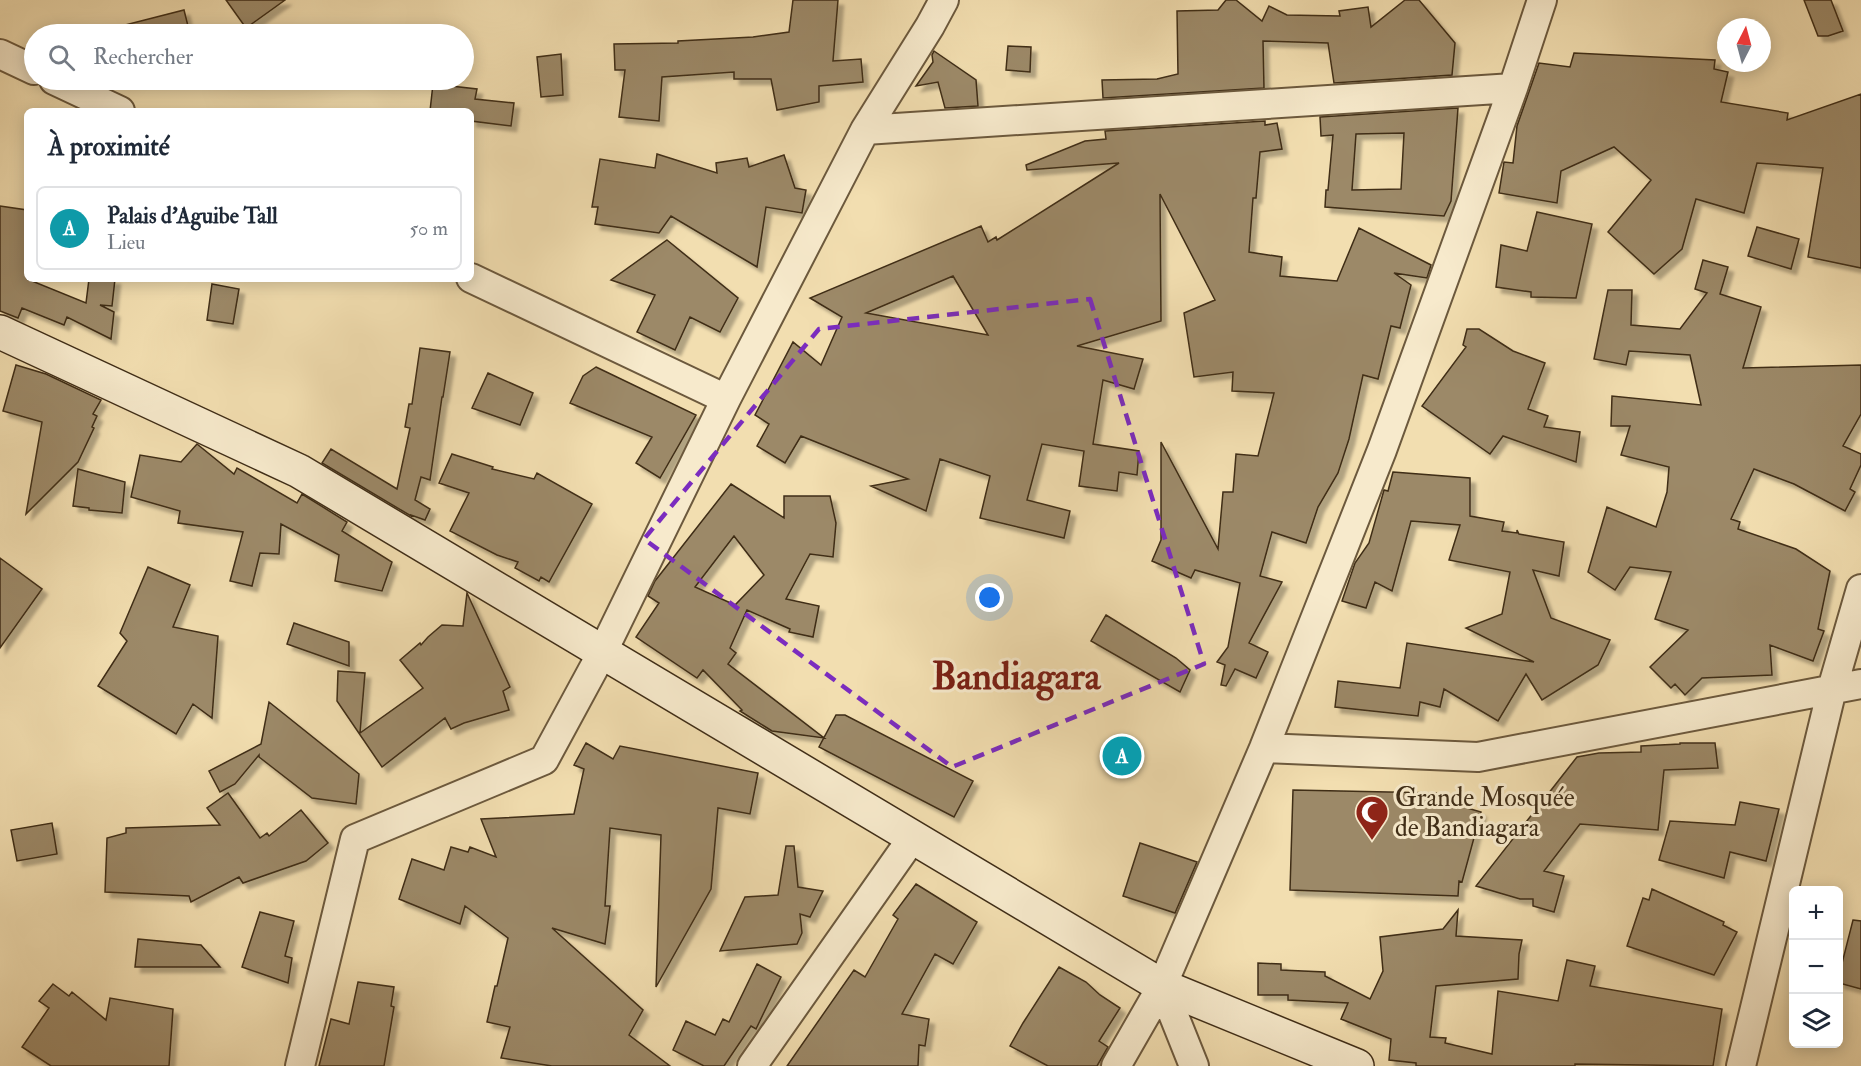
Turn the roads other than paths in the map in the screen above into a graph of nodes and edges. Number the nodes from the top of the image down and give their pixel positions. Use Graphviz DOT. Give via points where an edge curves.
graph roads {
  1 [pos="945,0"];
  2 [pos="1542,0"];
  3 [pos="0,54"];
  4 [pos="24,65"];
  5 [pos="1513,88"];
  6 [pos="75,90"];
  7 [pos="114,108"];
  8 [pos="865,130"];
  9 [pos="474,279"];
  10 [pos="0,332"];
  11 [pos="726,399"];
  12 [pos="1861,588"];
  13 [pos="602,653"];
  14 [pos="1861,684"];
  15 [pos="1832,690"];
  16 [pos="1264,748"];
  17 [pos="913,837"];
  18 [pos="1162,986"];
  19 [pos="300,1066"];
  20 [pos="752,1066"];
  21 [pos="1116,1066"];
  22 [pos="1194,1066"];
  23 [pos="1357,1066"];
  24 [pos="1741,1066"];
  1 -- 8 [label="street"];
  2 -- 5 [label="street"];
  3 -- 4 [label="street"];
  5 -- 8 [label="street"];
  5 -- 16 [label="street" via="1382,450"];
  6 -- 7 [label="street"];
  8 -- 11 [label="street"];
  9 -- 11 [label="street"];
  10 -- 13 [label="main road" via="299,471"];
  11 -- 13 [label="street"];
  12 -- 15 [label="street"];
  13 -- 17 [label="main road"];
  13 -- 19 [label="street" via="544,760 355,839"];
  14 -- 15 [label="street"];
  15 -- 16 [label="street" via="1478,757"];
  15 -- 24 [label="street"];
  16 -- 18 [label="street"];
  17 -- 18 [label="main road"];
  17 -- 20 [label="street"];
  18 -- 21 [label="street"];
  18 -- 22 [label="street"];
  18 -- 23 [label="main road"];
}
